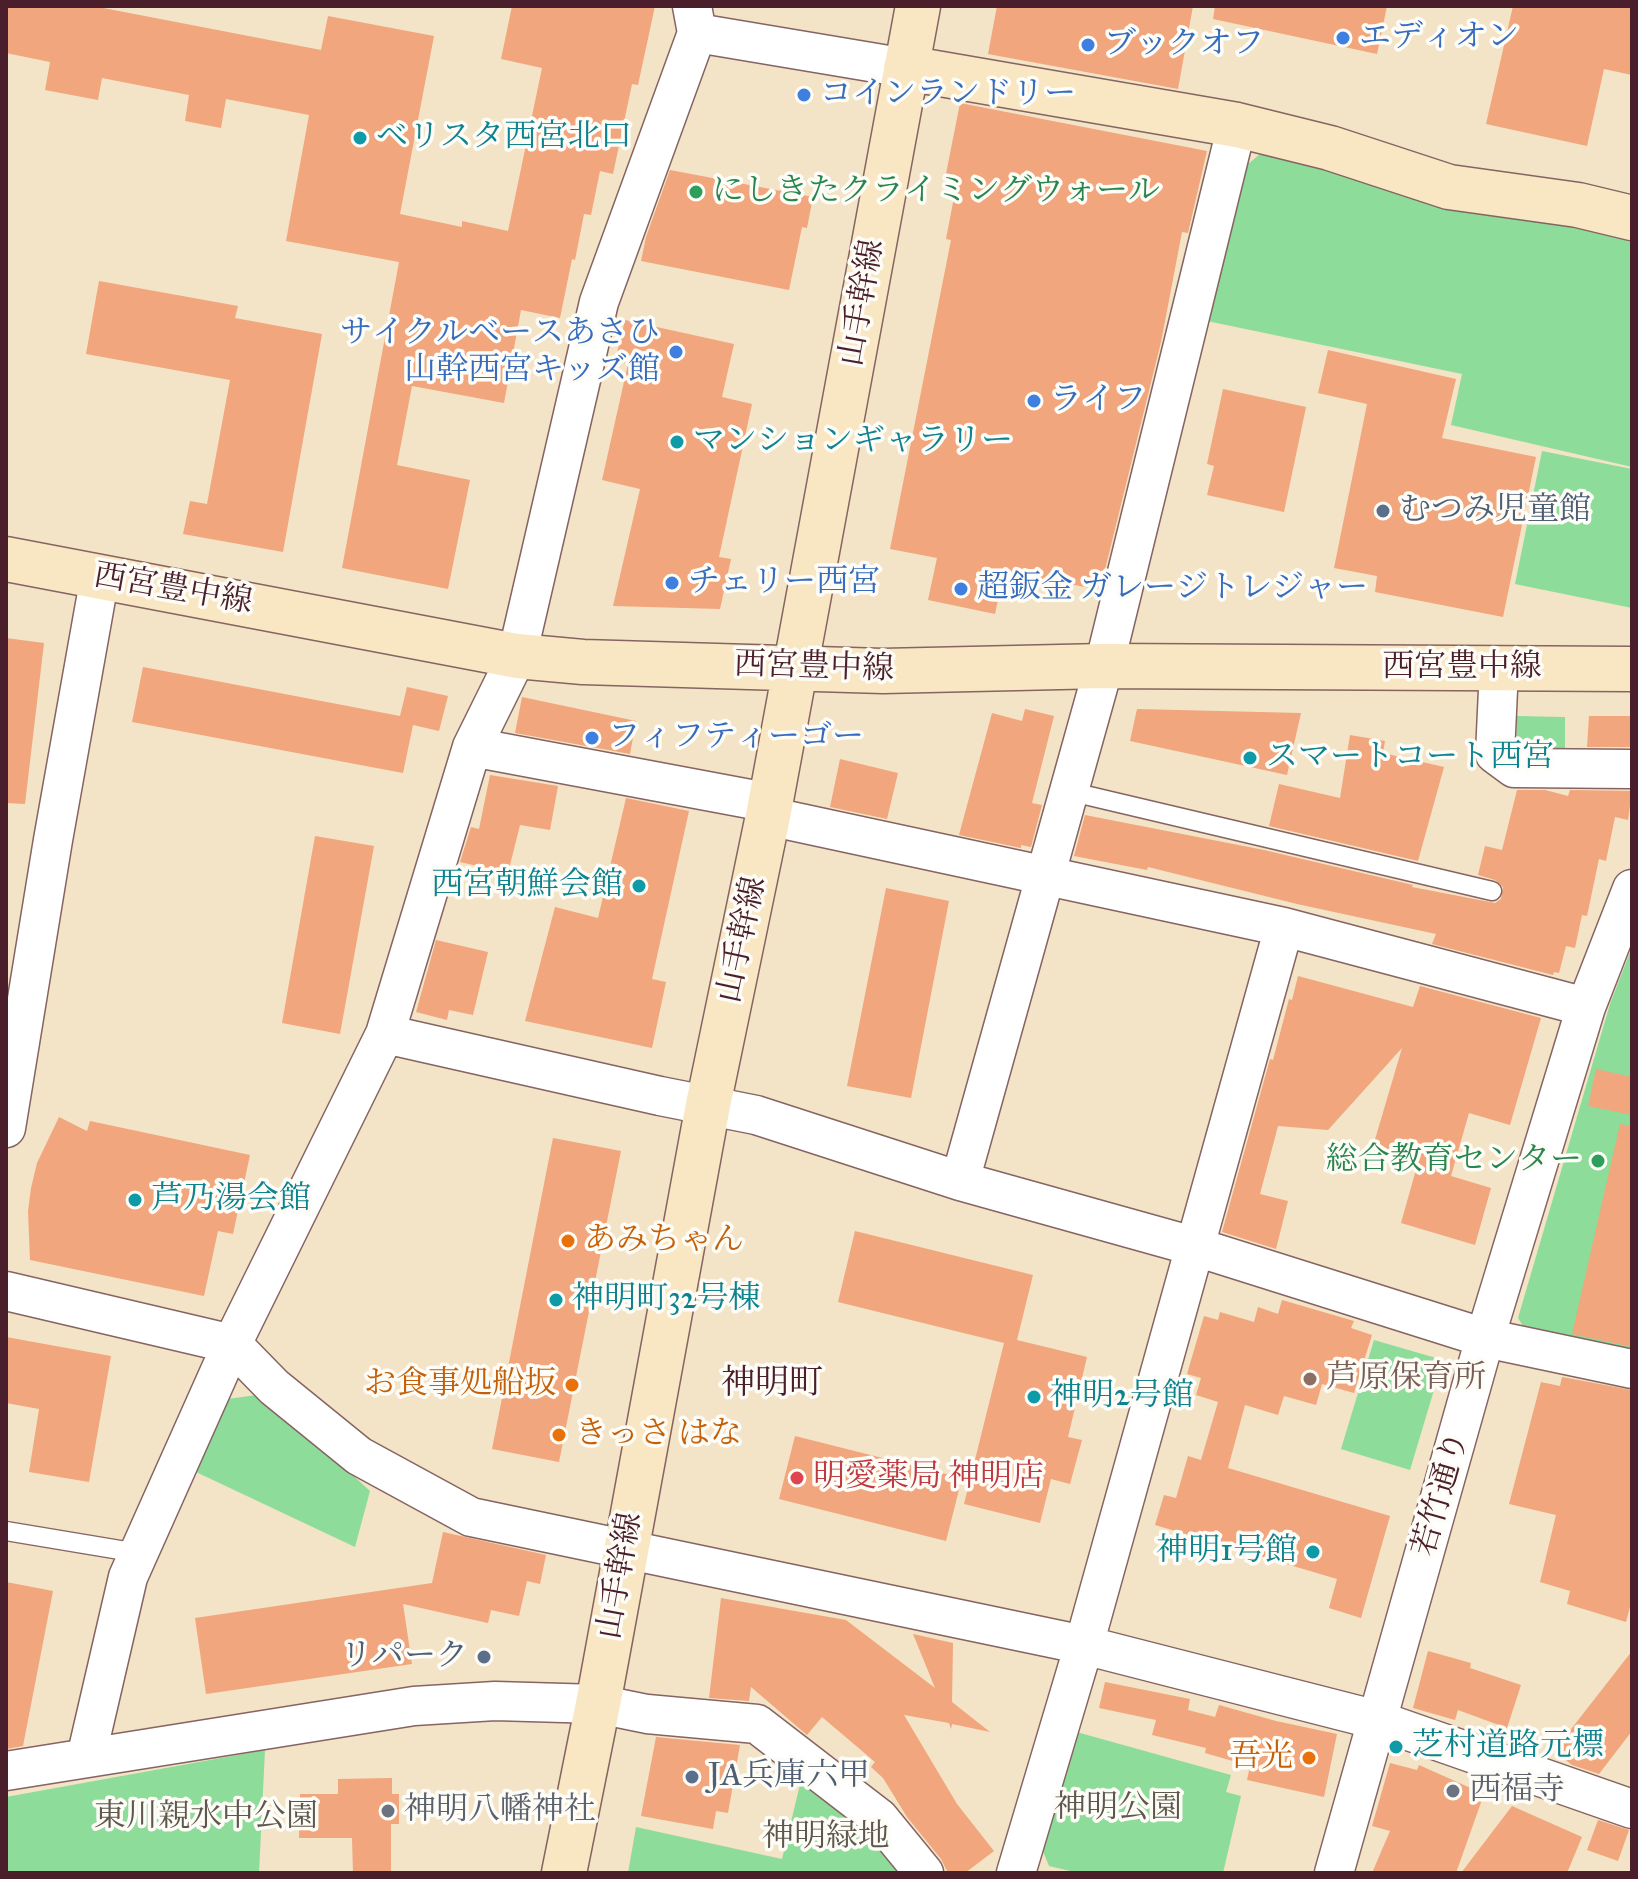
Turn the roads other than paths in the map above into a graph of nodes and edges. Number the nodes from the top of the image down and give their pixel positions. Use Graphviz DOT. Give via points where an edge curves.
graph roads {
  1 [pos="918,6"];
  2 [pos="694,20"];
  3 [pos="906,68"];
  4 [pos="1237,125"];
  5 [pos="1632,218"];
  6 [pos="6,559"];
  7 [pos="100,576"];
  8 [pos="517,656"];
  9 [pos="1104,666"];
  10 [pos="797,667"];
  11 [pos="1499,668"];
  12 [pos="1632,669"];
  13 [pos="472,747"];
  14 [pos="1632,769"];
  15 [pos="1068,791"];
  16 [pos="770,810"];
  17 [pos="1044,876"];
  18 [pos="1632,889"];
  19 [pos="1492,891"];
  20 [pos="1284,927"];
  21 [pos="1586,1007"];
  22 [pos="385,1034"];
  23 [pos="708,1105"];
  24 [pos="6,1128"];
  25 [pos="960,1181"];
  26 [pos="1193,1246"];
  27 [pos="6,1291"];
  28 [pos="1485,1338"];
  29 [pos="232,1344"];
  30 [pos="1632,1369"];
  31 [pos="6,1531"];
  32 [pos="626,1549"];
  33 [pos="138,1553"];
  34 [pos="1084,1645"];
  35 [pos="598,1704"];
  36 [pos="1377,1720"];
  37 [pos="86,1758"];
  38 [pos="6,1771"];
  39 [pos="1632,1809"];
  40 [pos="564,1873"];
  41 [pos="924,1873"];
  42 [pos="1018,1873"];
  43 [pos="1334,1873"];
  1 -- 3 [label="street, 山手幹線"];
  2 -- 3 [label="street"];
  2 -- 8 [label="street" via="599,302"];
  3 -- 4 [label="street"];
  3 -- 10 [label="street, 山手幹線"];
  4 -- 5 [label="street" via="1330,148 1449,187"];
  4 -- 9 [label="street"];
  6 -- 7 [label="street, 西宮豊中線"];
  7 -- 8 [label="street, 西宮豊中線"];
  7 -- 24 [label="street"];
  8 -- 10 [label="street, 西宮豊中線"];
  8 -- 13 [label="street"];
  9 -- 10 [label="street, 西宮豊中線" via="883,671"];
  9 -- 11 [label="street, 西宮豊中線"];
  9 -- 15 [label="street"];
  10 -- 16 [label="street, 山手幹線"];
  11 -- 12 [label="street, 西宮豊中線"];
  11 -- 14 [label="street" via="1495,754 1514,768"];
  13 -- 16 [label="street"];
  13 -- 22 [label="street"];
  15 -- 17 [label="street"];
  15 -- 19 [label="lane"];
  16 -- 17 [label="street"];
  16 -- 23 [label="street, 山手幹線"];
  17 -- 20 [label="street"];
  17 -- 25 [label="street"];
  18 -- 21 [label="street, 若竹通り"];
  20 -- 21 [label="street"];
  20 -- 26 [label="street"];
  21 -- 28 [label="street, 若竹通り"];
  22 -- 23 [label="street"];
  22 -- 29 [label="street"];
  23 -- 25 [label="street" via="756,1115"];
  23 -- 32 [label="street, 山手幹線"];
  25 -- 26 [label="street"];
  26 -- 28 [label="street"];
  26 -- 34 [label="street"];
  27 -- 29 [label="street"];
  28 -- 30 [label="street"];
  28 -- 36 [label="street, 若竹通り"];
  29 -- 32 [label="street" via="274,1387 359,1456 471,1517"];
  29 -- 33 [label="street"];
  31 -- 33 [label="lane"];
  32 -- 34 [label="street"];
  32 -- 35 [label="street, 山手幹線"];
  33 -- 37 [label="street"];
  34 -- 36 [label="street"];
  34 -- 42 [label="street"];
  35 -- 37 [label="street" via="495,1701 414,1706"];
  35 -- 40 [label="street, 山手幹線"];
  35 -- 41 [label="street" via="757,1724 879,1818"];
  36 -- 39 [label="street"];
  36 -- 43 [label="street, 若竹通り"];
  37 -- 38 [label="street"];
}
